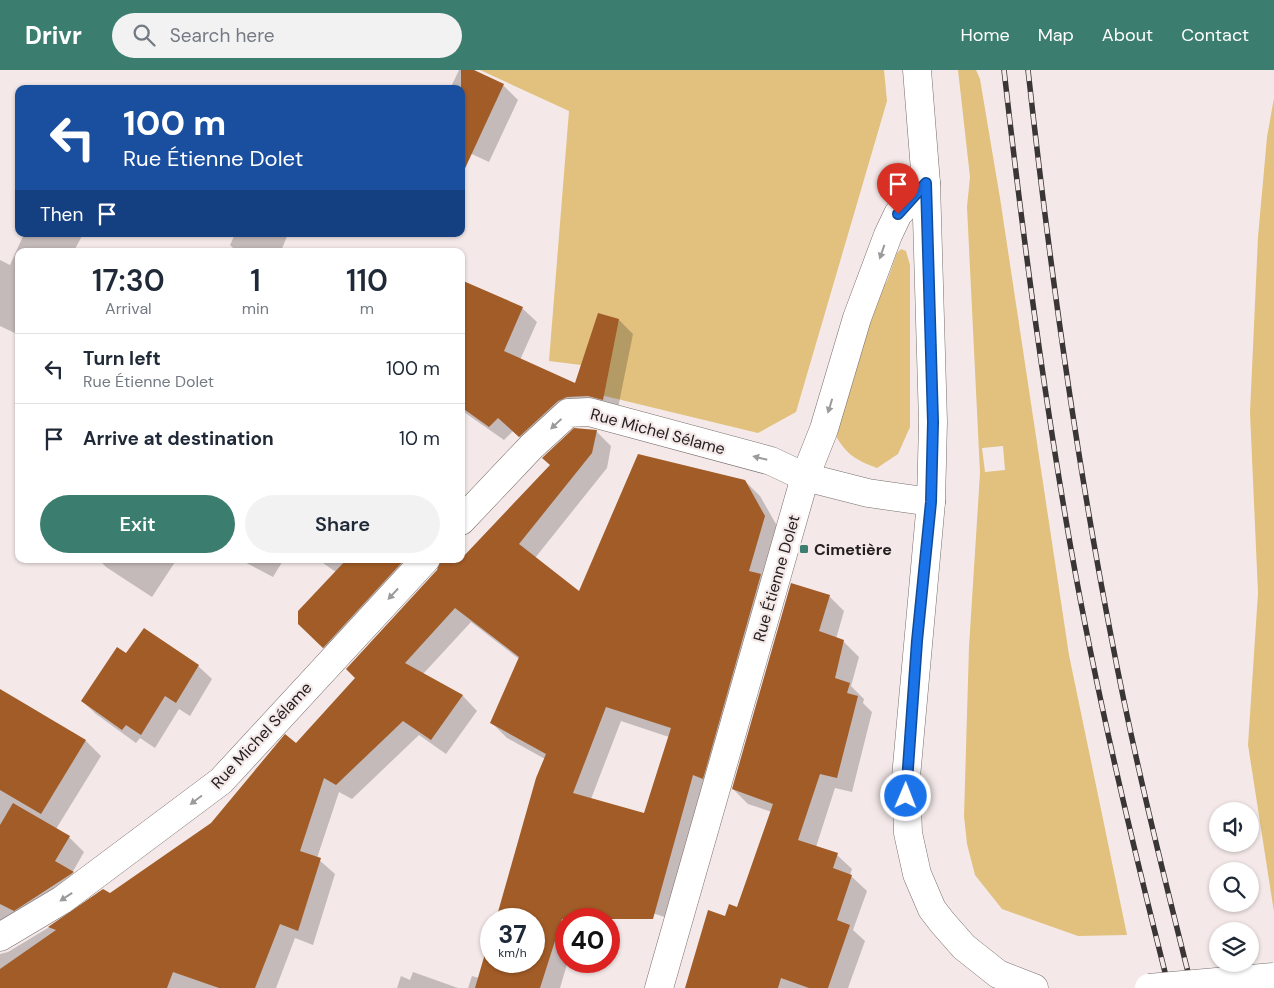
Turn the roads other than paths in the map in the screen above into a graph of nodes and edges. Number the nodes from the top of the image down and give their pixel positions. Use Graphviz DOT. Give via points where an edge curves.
graph roads {
  1 [pos="917,70"];
  2 [pos="926,183"];
  3 [pos="805,477"];
  4 [pos="931,502"];
  5 [pos="465,517"];
  6 [pos="422,563"];
  7 [pos="0,937"];
  8 [pos="1274,977"];
  9 [pos="659,988"];
  10 [pos="1034,988"];
  11 [pos="1149,988"];
  1 -- 2 [label="street"];
  2 -- 3 [label="street, Rue Étienne Dolet, one-way" via="898,214 888,234"];
  2 -- 4 [label="street" via="933,422"];
  3 -- 4 [label="street" via="868,493"];
  3 -- 5 [label="street, Rue Michel Sélame, one-way" via="772,461 589,412 575,412 568,413 531,447"];
  3 -- 9 [label="street, Rue Étienne Dolet"];
  4 -- 10 [label="street" via="906,776 906,815 911,851 932,909 953,935 998,974"];
  6 -- 7 [label="street, Rue Michel Sélame, one-way" via="221,781 70,894"];
  8 -- 11 [label="street, bridge"];
}
